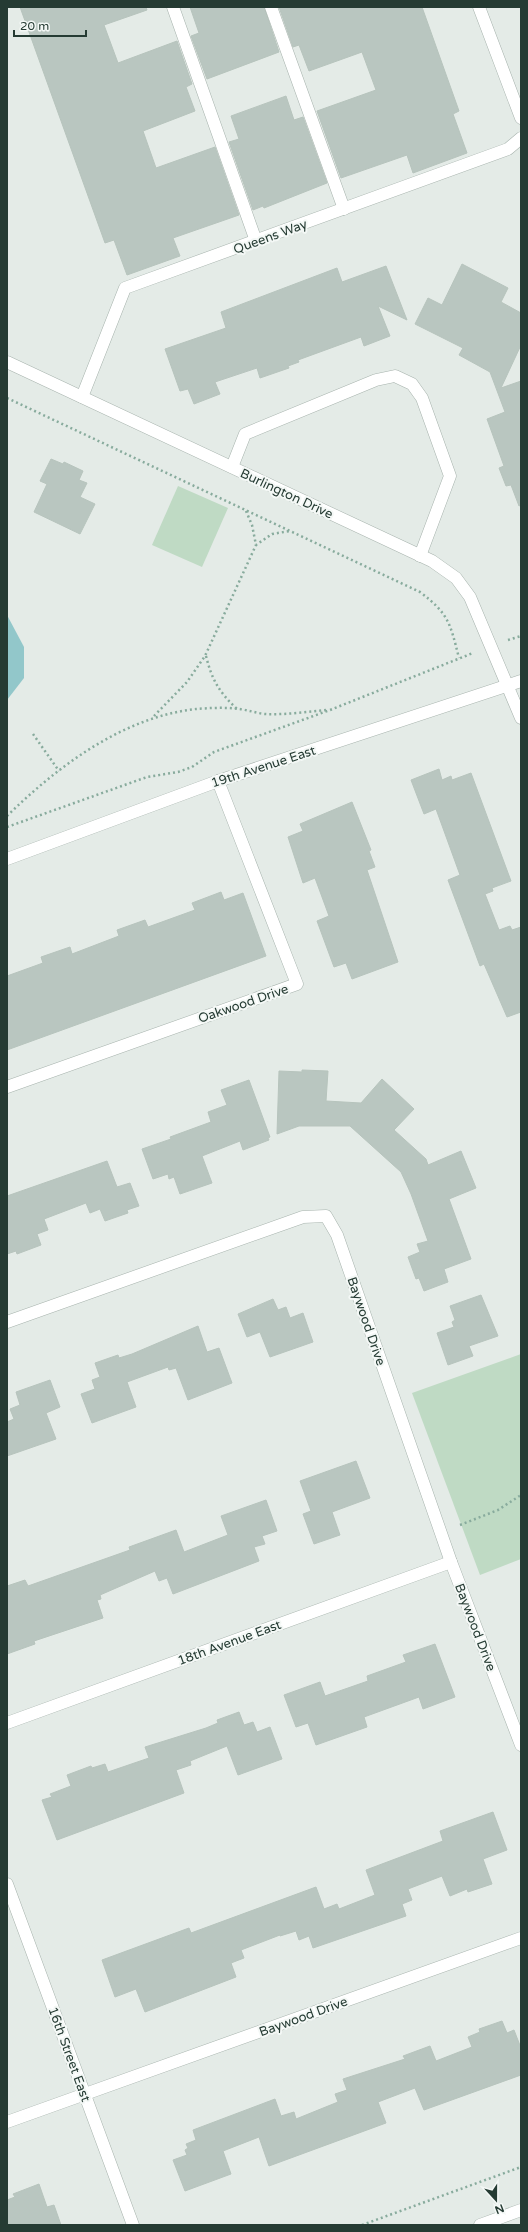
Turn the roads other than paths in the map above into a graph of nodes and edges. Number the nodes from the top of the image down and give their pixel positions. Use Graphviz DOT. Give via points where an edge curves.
graph roads {
  1 [pos="173,7"];
  2 [pos="271,7"];
  3 [pos="479,7"];
  4 [pos="521,118"];
  5 [pos="521,138"];
  6 [pos="344,209"];
  7 [pos="256,241"];
  8 [pos="7,362"];
  9 [pos="82,397"];
  10 [pos="232,467"];
  11 [pos="420,556"];
  12 [pos="521,681"];
  13 [pos="509,685"];
  14 [pos="521,718"];
  15 [pos="218,781"];
  16 [pos="7,859"];
  17 [pos="7,1087"];
  18 [pos="7,1322"];
  19 [pos="451,1562"];
  20 [pos="7,1723"];
  21 [pos="521,1745"];
  22 [pos="7,1884"];
  23 [pos="521,1938"];
  24 [pos="85,2094"];
  25 [pos="7,2122"];
  26 [pos="521,2210"];
  27 [pos="503,2221"];
  28 [pos="133,2225"];
  29 [pos="480,2225"];
  1 -- 7 [label="street"];
  2 -- 6 [label="street"];
  3 -- 4 [label="street"];
  5 -- 6 [label="street, Queens Way" via="508,149"];
  6 -- 7 [label="street, Queens Way"];
  7 -- 9 [label="street, Queens Way" via="125,288"];
  8 -- 9 [label="street, Burlington Drive"];
  9 -- 10 [label="street, Burlington Drive"];
  10 -- 11 [label="street, Burlington Drive"];
  10 -- 11 [label="street" via="245,434 376,380 395,376 412,384 422,398 450,476"];
  11 -- 13 [label="street, Burlington Drive" via="456,578 470,598"];
  12 -- 13 [label="street, 19th Avenue East"];
  13 -- 14 [label="street, Burlington Drive"];
  13 -- 15 [label="street, 19th Avenue East"];
  15 -- 16 [label="street, 19th Avenue East"];
  15 -- 17 [label="street, Oakwood Drive" via="297,984"];
  18 -- 19 [label="street, Baywood Drive" via="303,1217 326,1216 337,1235"];
  19 -- 20 [label="street, 18th Avenue East"];
  19 -- 21 [label="street, Baywood Drive"];
  22 -- 24 [label="street, 16th Street East"];
  23 -- 24 [label="street, Baywood Drive"];
  24 -- 25 [label="street"];
  24 -- 28 [label="street, 16th Street East"];
  26 -- 27 [label="street"];
  27 -- 29 [label="street"];
}
